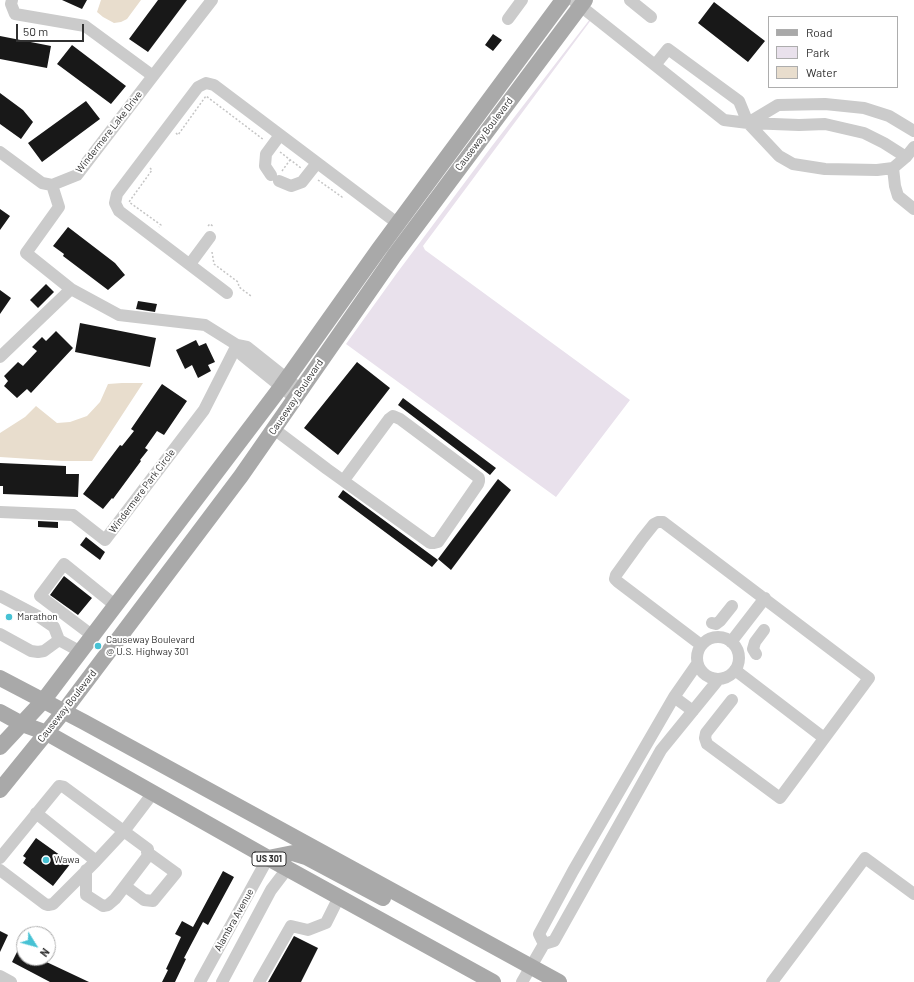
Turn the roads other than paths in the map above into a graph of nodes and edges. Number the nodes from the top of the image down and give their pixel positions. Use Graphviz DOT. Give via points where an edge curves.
graph roads {
  1 [pos="12,0"];
  2 [pos="212,0"];
  3 [pos="522,0"];
  4 [pos="563,0"];
  5 [pos="630,0"];
  6 [pos="580,2"];
  7 [pos="652,17"];
  8 [pos="508,20"];
  9 [pos="655,65"];
  10 [pos="153,76"];
  11 [pos="748,123"];
  12 [pos="914,131"];
  13 [pos="280,135"];
  14 [pos="914,147"];
  15 [pos="0,152"];
  16 [pos="906,157"];
  17 [pos="317,163"];
  18 [pos="893,168"];
  19 [pos="52,185"];
  20 [pos="914,209"];
  21 [pos="397,223"];
  22 [pos="211,235"];
  23 [pos="190,264"];
  24 [pos="71,289"];
  25 [pos="228,293"];
  26 [pos="237,345"];
  27 [pos="0,357"];
  28 [pos="284,383"];
  29 [pos="298,394"];
  30 [pos="274,429"];
  31 [pos="344,480"];
  32 [pos="0,512"];
  33 [pos="0,596"];
  34 [pos="764,598"];
  35 [pos="116,606"];
  36 [pos="732,606"];
  37 [pos="712,623"];
  38 [pos="764,630"];
  39 [pos="0,634"];
  40 [pos="93,636"];
  41 [pos="60,640"];
  42 [pos="731,642"];
  43 [pos="701,645"];
  44 [pos="81,652"];
  45 [pos="756,654"];
  46 [pos="697,664"];
  47 [pos="735,670"];
  48 [pos="0,678"];
  49 [pos="718,680"];
  50 [pos="674,697"];
  51 [pos="732,700"];
  52 [pos="43,701"];
  53 [pos="693,710"];
  54 [pos="0,712"];
  55 [pos="64,712"];
  56 [pos="22,724"];
  57 [pos="47,733"];
  58 [pos="824,738"];
  59 [pos="0,747"];
  60 [pos="0,790"];
  61 [pos="153,793"];
  62 [pos="36,813"];
  63 [pos="124,831"];
  64 [pos="147,852"];
  65 [pos="0,858"];
  66 [pos="268,858"];
  67 [pos="96,861"];
  68 [pos="287,869"];
  69 [pos="0,870"];
  70 [pos="86,870"];
  71 [pos="125,886"];
  72 [pos="914,894"];
  73 [pos="339,897"];
  74 [pos="476,936"];
  75 [pos="544,944"];
  76 [pos="531,967"];
  77 [pos="0,976"];
  78 [pos="11,982"];
  79 [pos="200,982"];
  80 [pos="222,982"];
  81 [pos="259,982"];
  82 [pos="493,982"];
  83 [pos="522,982"];
  84 [pos="559,982"];
  85 [pos="772,982"];
  1 -- 10 [label="street" via="15,14 85,26"];
  2 -- 10 [label="street, Windermere Lake Drive"];
  3 -- 8 [label="street"];
  4 -- 21 [label="main road, Causeway Boulevard"];
  5 -- 7 [label="street"];
  6 -- 9 [label="street"];
  6 -- 29 [label="main road, Causeway Boulevard" via="394,256"];
  9 -- 11 [label="street" via="724,120"];
  9 -- 11 [label="street" via="668,49 739,101"];
  10 -- 19 [label="street, Windermere Lake Drive" via="77,175"];
  11 -- 12 [label="street" via="778,105 824,104 864,108 889,116"];
  11 -- 16 [label="street" via="825,124 864,133"];
  11 -- 18 [label="street" via="779,156 794,164 825,169"];
  13 -- 17 [label="street"];
  13 -- 17 [label="street" via="266,154 264,166 276,177 291,186 302,182"];
  13 -- 23 [label="street" via="214,85 206,83 198,87 117,194 115,203 119,211"];
  14 -- 16 [label="street"];
  15 -- 19 [label="street" via="42,182"];
  16 -- 18 [label="street"];
  17 -- 21 [label="street"];
  18 -- 20 [label="street" via="894,186 898,196"];
  19 -- 24 [label="street" via="59,207 26,253"];
  21 -- 28 [label="main road, Causeway Boulevard"];
  22 -- 23 [label="street"];
  23 -- 25 [label="street"];
  24 -- 26 [label="street" via="119,315 205,325"];
  24 -- 27 [label="street"];
  26 -- 28 [label="street" via="242,355"];
  26 -- 32 [label="street, Windermere Park Circle" via="204,410 105,540 73,515"];
  28 -- 29 [label="street"];
  28 -- 35 [label="main road, Causeway Boulevard"];
  29 -- 30 [label="main road, Causeway Boulevard"];
  30 -- 31 [label="street"];
  30 -- 55 [label="main road, Causeway Boulevard"];
  31 -- 31 [label="street" via="430,543 438,542 479,481 393,416"];
  33 -- 41 [label="street" via="54,627"];
  34 -- 42 [label="street"];
  34 -- 43 [label="street" via="663,522 654,524 615,579"];
  34 -- 58 [label="street" via="870,678"];
  35 -- 40 [label="main road, Causeway Boulevard"];
  35 -- 40 [label="street" via="64,564 40,596"];
  36 -- 37 [label="street" via="720,621"];
  38 -- 45 [label="street" via="753,648"];
  39 -- 41 [label="street" via="31,651 38,652"];
  40 -- 44 [label="main road, Causeway Boulevard"];
  41 -- 44 [label="street"];
  42 -- 43 [label="street" via="726,638 715,637"];
  42 -- 47 [label="street" via="739,656"];
  43 -- 46 [label="street" via="696,657"];
  44 -- 52 [label="main road, Causeway Boulevard"];
  46 -- 49 [label="street" via="705,675"];
  46 -- 50 [label="street"];
  47 -- 49 [label="street" via="730,676"];
  47 -- 58 [label="street"];
  48 -- 52 [label="main road"];
  49 -- 53 [label="street"];
  50 -- 53 [label="street"];
  50 -- 75 [label="street" via="539,934"];
  51 -- 58 [label="street" via="706,733 707,744 780,798"];
  52 -- 55 [label="main road"];
  52 -- 56 [label="main road, Causeway Boulevard"];
  53 -- 75 [label="street" via="661,750 554,941"];
  54 -- 56 [label="main road, US 301"];
  55 -- 57 [label="main road, Causeway Boulevard"];
  55 -- 74 [label="main road"];
  56 -- 57 [label="main road, US 301"];
  56 -- 59 [label="main road, Causeway Boulevard"];
  57 -- 60 [label="main road, Causeway Boulevard"];
  57 -- 61 [label="main road, US 301"];
  61 -- 63 [label="street"];
  61 -- 66 [label="main road, US 301"];
  62 -- 63 [label="street" via="59,786 64,786"];
  62 -- 65 [label="street"];
  62 -- 67 [label="street"];
  63 -- 64 [label="street" via="148,849"];
  63 -- 67 [label="street"];
  64 -- 71 [label="street" via="147,857"];
  64 -- 71 [label="street" via="176,873 153,901 144,900"];
  66 -- 68 [label="main road, US 301"];
  66 -- 74 [label="main road" via="293,853 306,857 454,936"];
  66 -- 79 [label="street, Alambra Avenue"];
  67 -- 70 [label="street"];
  68 -- 73 [label="main road, US 301"];
  68 -- 80 [label="street, Alambra Avenue" via="271,890"];
  69 -- 70 [label="street" via="48,905 53,904"];
  70 -- 71 [label="street" via="86,895 103,906 115,899"];
  72 -- 85 [label="street" via="865,858"];
  73 -- 81 [label="street" via="326,923 308,930 291,926"];
  73 -- 82 [label="main road, US 301"];
  74 -- 76 [label="main road"];
  75 -- 76 [label="street"];
  76 -- 83 [label="street"];
  76 -- 84 [label="main road"];
  77 -- 78 [label="street"];
}
